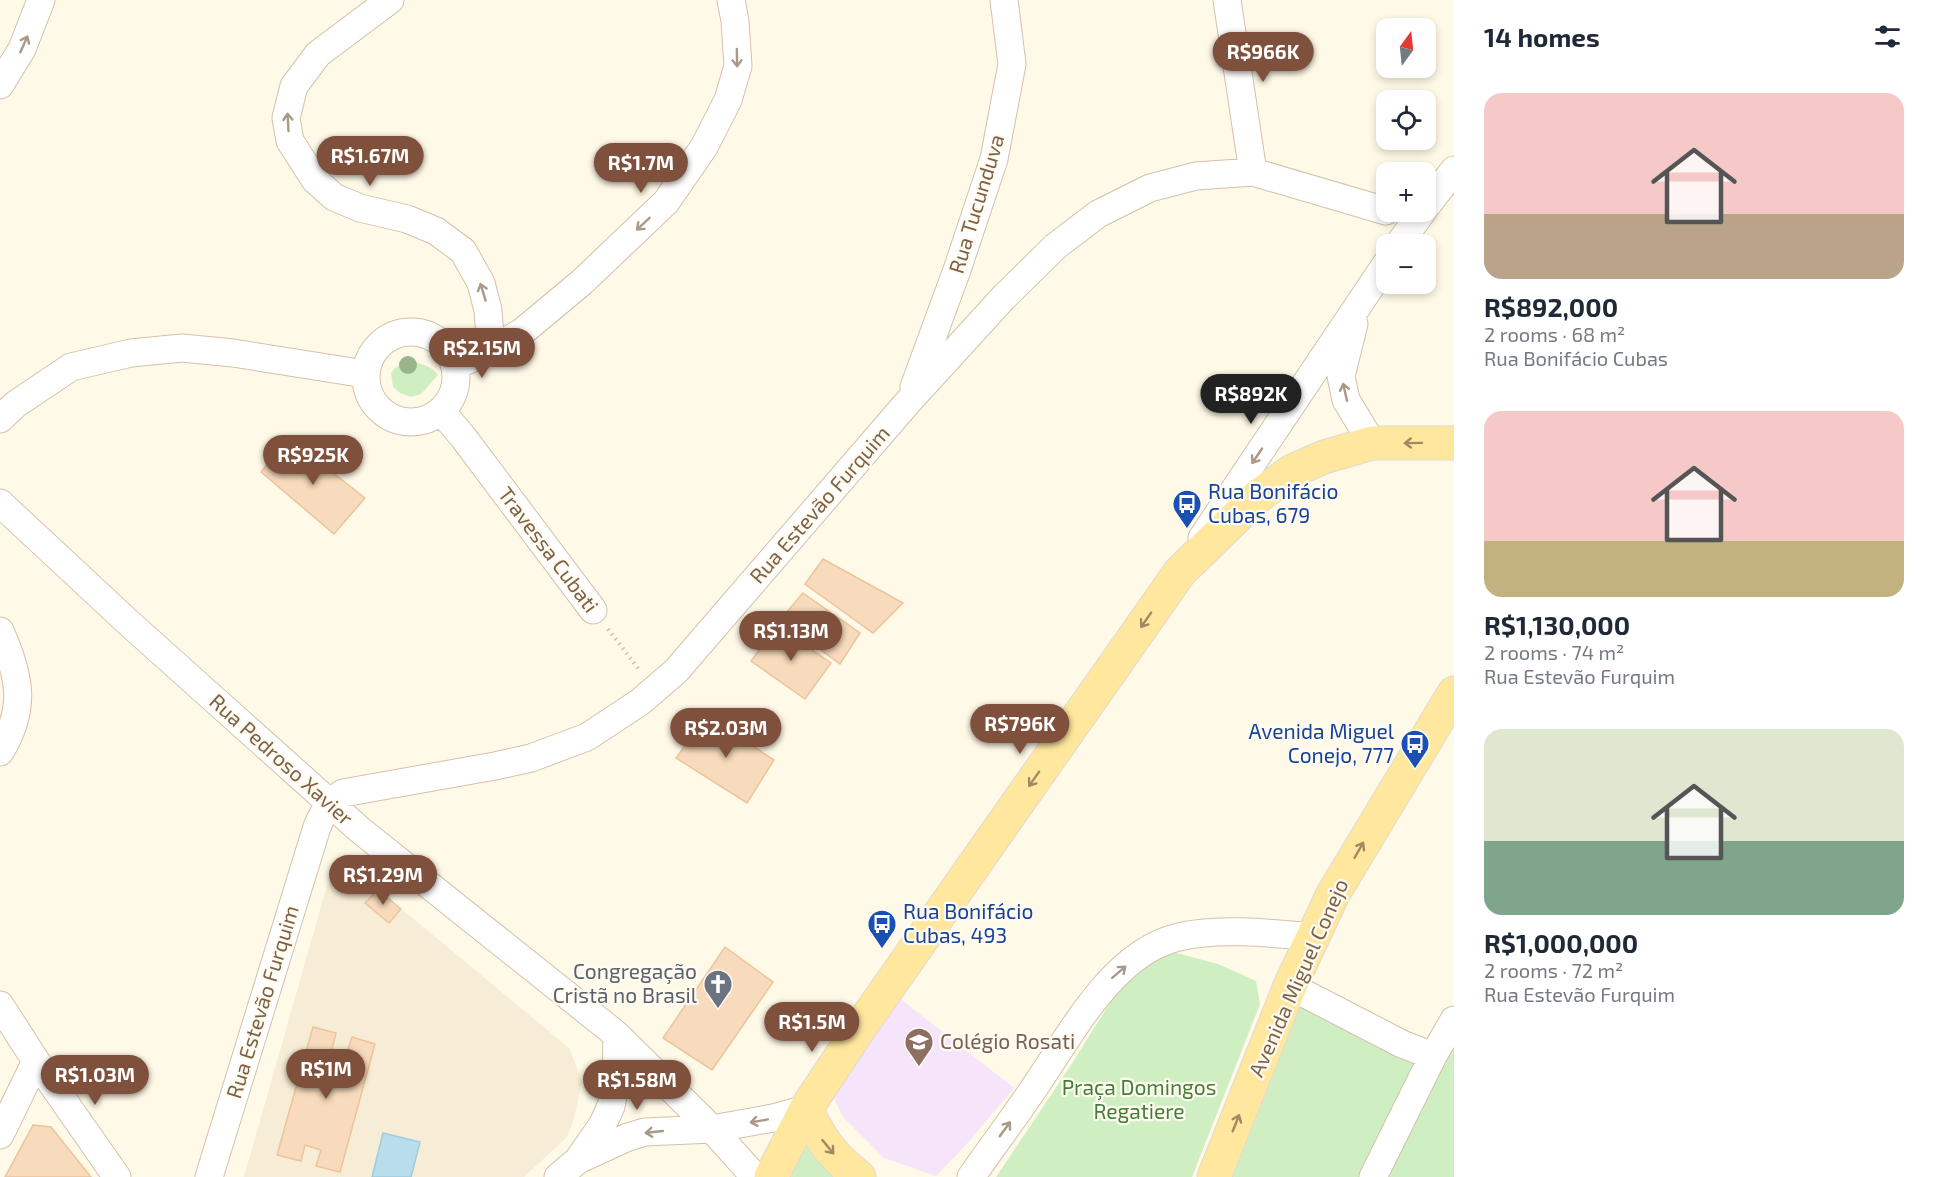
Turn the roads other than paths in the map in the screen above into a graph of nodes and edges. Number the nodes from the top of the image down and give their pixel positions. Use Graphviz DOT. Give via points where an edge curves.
graph roads {
  1 [pos="41,0"];
  2 [pos="390,0"];
  3 [pos="731,0"];
  4 [pos="1004,0"];
  5 [pos="1227,0"];
  6 [pos="0,85"];
  7 [pos="1454,170"];
  8 [pos="1253,172"];
  9 [pos="1436,194"];
  10 [pos="1376,208"];
  11 [pos="1376,279"];
  12 [pos="1360,303"];
  13 [pos="491,350"];
  14 [pos="455,366"];
  15 [pos="365,374"];
  16 [pos="908,402"];
  17 [pos="441,411"];
  18 [pos="0,419"];
  19 [pos="1372,443"];
  20 [pos="1454,443"];
  21 [pos="0,502"];
  22 [pos="1180,572"];
  23 [pos="593,610"];
  24 [pos="0,631"];
  25 [pos="1454,693"];
  26 [pos="0,752"];
  27 [pos="330,802"];
  28 [pos="1312,937"];
  29 [pos="1290,987"];
  30 [pos="0,1005"];
  31 [pos="1454,1020"];
  32 [pos="617,1035"];
  33 [pos="1433,1056"];
  34 [pos="36,1061"];
  35 [pos="806,1109"];
  36 [pos="712,1129"];
  37 [pos="0,1135"];
  38 [pos="568,1169"];
  39 [pos="117,1177"];
  40 [pos="209,1177"];
  41 [pos="755,1177"];
  42 [pos="771,1177"];
  43 [pos="859,1177"];
  44 [pos="971,1177"];
  45 [pos="1214,1177"];
  46 [pos="1373,1177"];
  6 -- 1 [label="street, one-way" via="22,49"];
  13 -- 2 [label="street, one-way" via="481,283 463,251 436,231 417,223 334,197 315,180 290,141 286,118 294,86 318,54"];
  3 -- 13 [label="street, one-way" via="738,66 728,100 704,147 666,202 582,282 522,332"];
  4 -- 16 [label="street, Rua Tucunduva" via="1012,64 994,159"];
  5 -- 8 [label="street"];
  7 -- 9 [label="street"];
  8 -- 10 [label="street, Rua Estevão Furquim"];
  8 -- 16 [label="street, Rua Estevão Furquim" via="1196,177 1150,188 1098,214 1056,246 1004,297"];
  11 -- 12 [label="street"];
  19 -- 12 [label="street, one-way" via="1346,400 1341,376"];
  12 -- 22 [label="street, one-way"];
  13 -- 14 [label="street"];
  14 -- 15 [label="street" via="442,344 419,332 393,335 374,350"];
  14 -- 17 [label="street" via="454,390"];
  15 -- 17 [label="street" via="369,396 382,412 401,421 422,421"];
  15 -- 18 [label="street" via="233,352 182,348 131,353 71,367"];
  16 -- 27 [label="street, Rua Estevão Furquim" via="676,671 640,702 588,737 531,758 343,793"];
  17 -- 23 [label="street, Travessa Cubati"];
  20 -- 19 [label="main road, one-way"];
  19 -- 22 [label="main road" via="1292,471 1257,497"];
  21 -- 27 [label="street, Rua Pedroso Xavier"];
  22 -- 35 [label="main road, one-way"];
  24 -- 26 [label="street" via="14,662 19,692 15,720"];
  28 -- 25 [label="main road, Avenida Miguel Conejo, one-way" via="1359,848"];
  27 -- 32 [label="street, Rua Pedroso Xavier"];
  27 -- 40 [label="street, Rua Estevão Furquim" via="317,827"];
  28 -- 29 [label="main road, Avenida Miguel Conejo"];
  44 -- 28 [label="street, one-way" via="1106,984 1139,954 1174,938 1208,932"];
  29 -- 33 [label="street"];
  45 -- 29 [label="main road, Avenida Miguel Conejo, one-way"];
  30 -- 34 [label="street"];
  31 -- 33 [label="street"];
  32 -- 36 [label="street, Rua Pedroso Xavier"];
  32 -- 38 [label="street" via="616,1083 611,1106 603,1124"];
  33 -- 46 [label="street"];
  34 -- 37 [label="street"];
  34 -- 39 [label="street"];
  35 -- 36 [label="street, one-way"];
  35 -- 42 [label="main road"];
  35 -- 43 [label="main road, one-way" via="819,1136 839,1161"];
  36 -- 38 [label="street, one-way" via="645,1132"];
  36 -- 41 [label="street, Rua Pedroso Xavier"];
}
